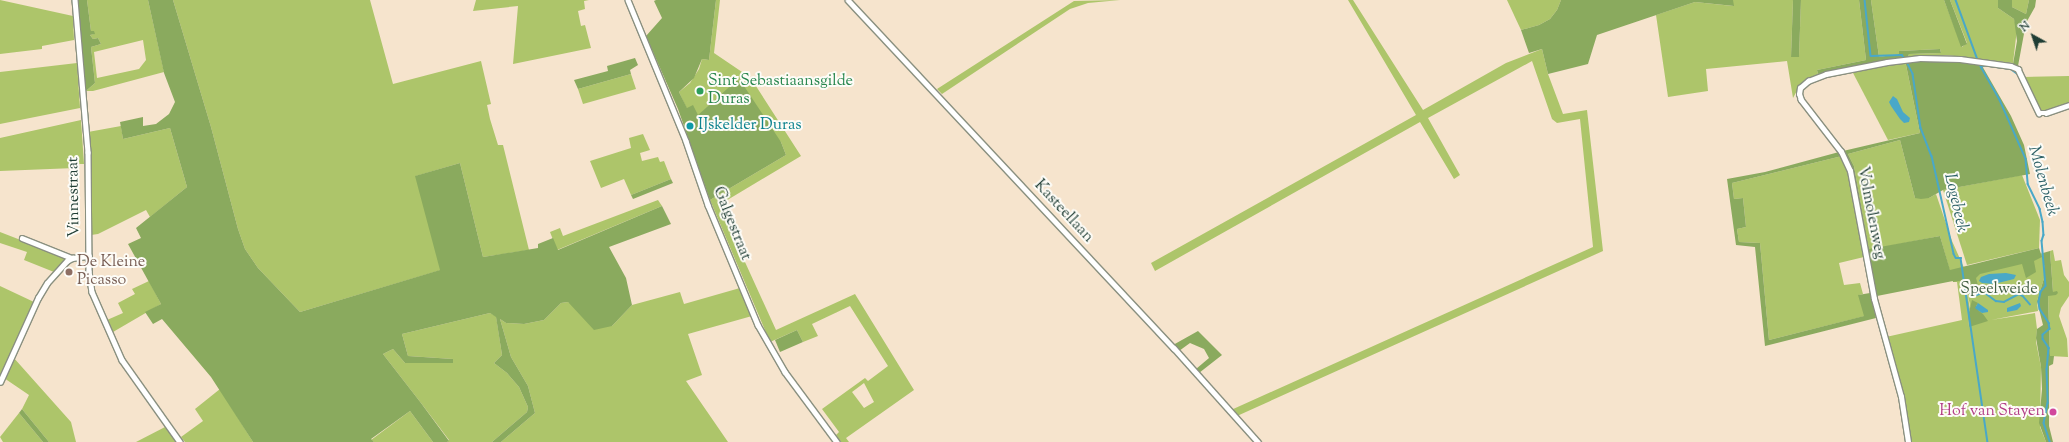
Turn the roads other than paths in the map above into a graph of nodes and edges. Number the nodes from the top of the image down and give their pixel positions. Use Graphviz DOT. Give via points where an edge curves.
graph roads {
  1 [pos="75,0"];
  2 [pos="628,0"];
  3 [pos="848,0"];
  4 [pos="2069,105"];
  5 [pos="22,238"];
  6 [pos="89,256"];
  7 [pos="72,258"];
  8 [pos="0,382"];
  9 [pos="180,442"];
  10 [pos="837,442"];
  11 [pos="1258,442"];
  12 [pos="1908,442"];
  1 -- 6 [label="street, Vinnestraat" via="88,152"];
  2 -- 10 [label="street, Galgestraat" via="758,325 782,368"];
  3 -- 11 [label="street, Kasteellaan" via="1174,348"];
  4 -- 12 [label="street, Volmolenweg" via="2039,113 2018,69 1975,60 1920,58 1887,62 1826,74 1808,82 1799,91 1801,100 1841,152 1850,171 1874,299 1901,397"];
  5 -- 7 [label="street"];
  6 -- 7 [label="street"];
  6 -- 9 [label="street, Vinnestraat" via="90,280 95,300 122,360"];
  7 -- 8 [label="street" via="60,268 41,293"];
}
